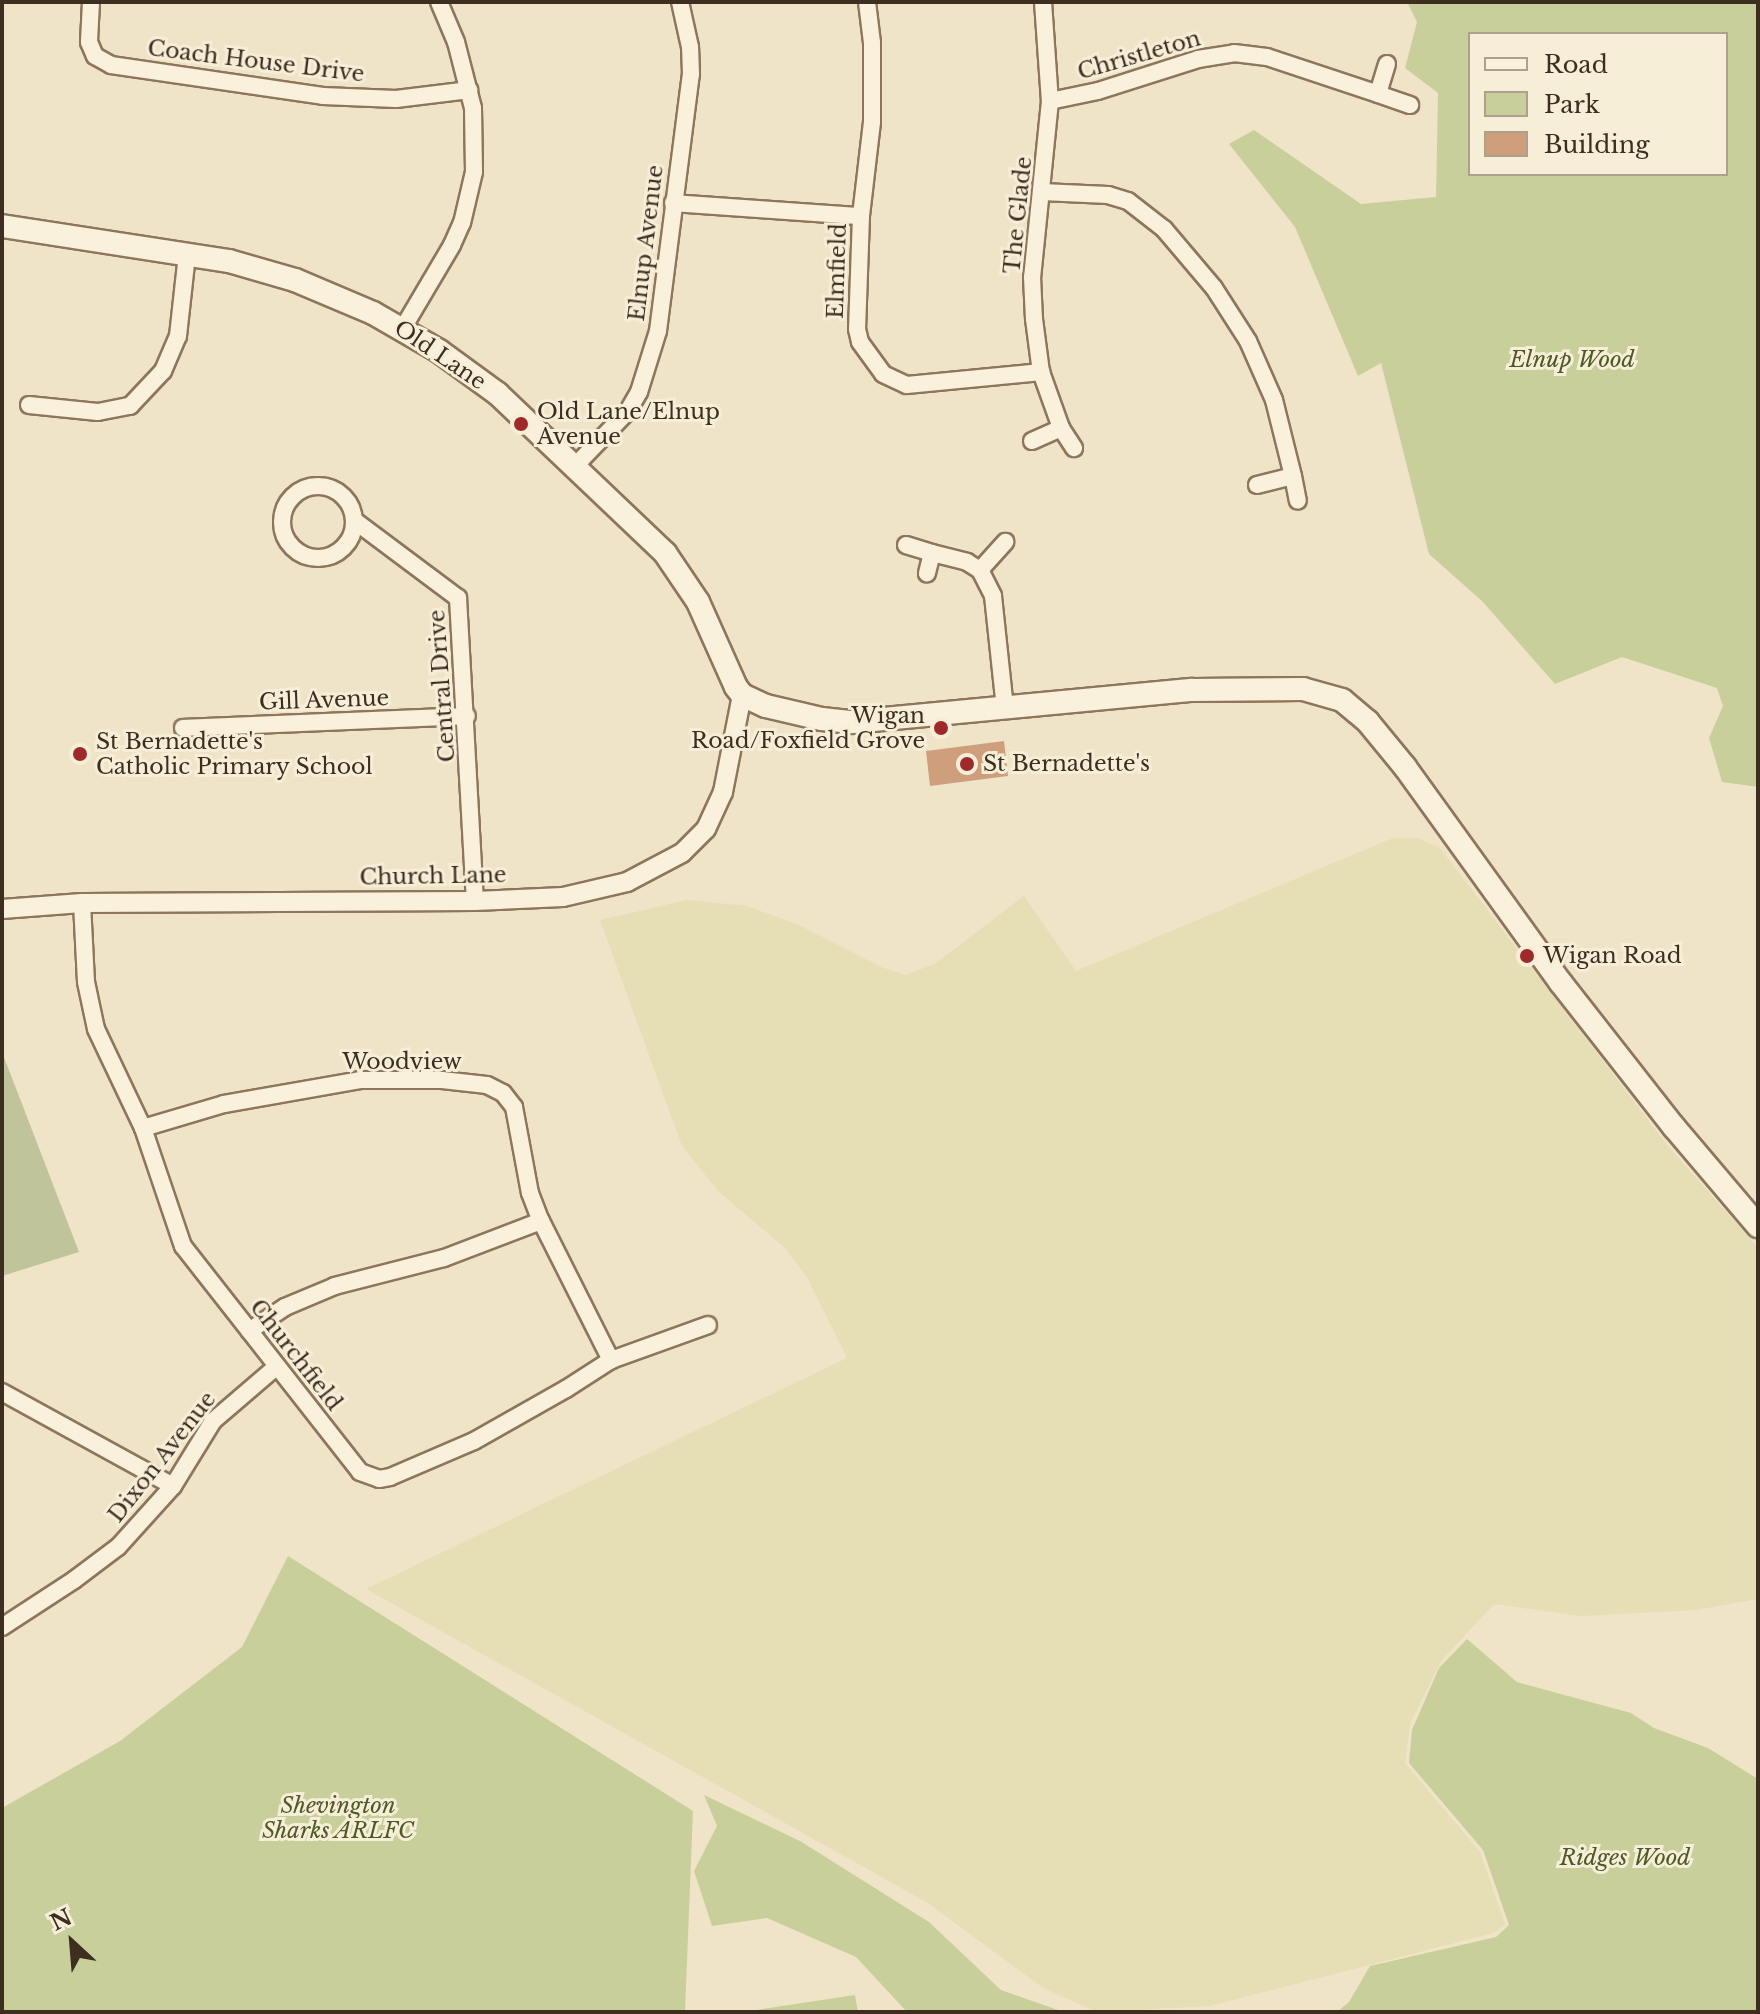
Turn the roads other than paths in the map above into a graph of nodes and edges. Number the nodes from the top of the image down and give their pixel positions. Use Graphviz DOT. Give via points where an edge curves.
graph roads {
  1 [pos="91,2"];
  2 [pos="439,2"];
  3 [pos="680,2"];
  4 [pos="867,2"];
  5 [pos="1043,2"];
  6 [pos="1387,64"];
  7 [pos="469,90"];
  8 [pos="1378,94"];
  9 [pos="1050,101"];
  10 [pos="1410,105"];
  11 [pos="1042,192"];
  12 [pos="673,203"];
  13 [pos="861,216"];
  14 [pos="2,226"];
  15 [pos="187,254"];
  16 [pos="403,328"];
  17 [pos="1041,372"];
  18 [pos="29,405"];
  19 [pos="1061,428"];
  20 [pos="1032,441"];
  21 [pos="1074,448"];
  22 [pos="576,465"];
  23 [pos="1293,476"];
  24 [pos="1257,485"];
  25 [pos="1298,501"];
  26 [pos="355,521"];
  27 [pos="1005,542"];
  28 [pos="906,545"];
  29 [pos="932,553"];
  30 [pos="980,570"];
  31 [pos="927,573"];
  32 [pos="742,695"];
  33 [pos="1005,709"];
  34 [pos="467,716"];
  35 [pos="183,728"];
  36 [pos="475,901"];
  37 [pos="82,903"];
  38 [pos="2,909"];
  39 [pos="143,1128"];
  40 [pos="541,1221"];
  41 [pos="1758,1226"];
  42 [pos="708,1325"];
  43 [pos="249,1331"];
  44 [pos="611,1360"];
  45 [pos="276,1367"];
  46 [pos="2,1392"];
  47 [pos="173,1486"];
  48 [pos="2,1627"];
  1 -- 7 [label="street, Coach House Drive" via="89,42 95,56 111,65 323,96 396,99"];
  2 -- 7 [label="street"];
  3 -- 12 [label="street, Elnup Avenue" via="691,74"];
  4 -- 13 [label="street, Elmfield" via="872,122"];
  5 -- 9 [label="street, The Glade"];
  6 -- 8 [label="street"];
  7 -- 16 [label="street" via="476,147 469,196 452,245"];
  8 -- 9 [label="street, Christleton" via="1267,57 1234,53"];
  8 -- 10 [label="street, Christleton"];
  9 -- 11 [label="street, The Glade"];
  11 -- 17 [label="street, The Glade" via="1032,277"];
  11 -- 23 [label="street" via="1128,201 1174,240 1248,341 1274,400"];
  12 -- 13 [label="street"];
  12 -- 22 [label="street, Elnup Avenue" via="648,372 628,411"];
  13 -- 17 [label="street, Elmfield" via="857,329 866,354 883,374 920,387"];
  14 -- 15 [label="main road, Old Lane"];
  15 -- 16 [label="main road, Old Lane" via="295,280"];
  15 -- 18 [label="street" via="178,336 163,371 130,406 98,412"];
  16 -- 22 [label="main road, Old Lane" via="468,370"];
  17 -- 19 [label="street, The Glade"];
  19 -- 20 [label="street"];
  19 -- 21 [label="street, The Glade"];
  22 -- 32 [label="main road, Old Lane" via="679,571"];
  23 -- 24 [label="street"];
  23 -- 25 [label="street"];
  26 -- 26 [label="street, Central Drive" via="346,498 326,486 302,488 281,517 294,550 316,558 339,552"];
  26 -- 34 [label="street, Central Drive" via="458,598"];
  27 -- 30 [label="street"];
  28 -- 29 [label="street"];
  29 -- 30 [label="street"];
  29 -- 31 [label="street"];
  30 -- 33 [label="street" via="993,596"];
  32 -- 33 [label="main road" via="795,714 852,722"];
  32 -- 36 [label="street, Church Lane" via="719,804 706,829 682,853 627,882 584,894"];
  33 -- 41 [label="main road" via="1159,693 1279,688 1316,691 1349,705 1405,767 1561,983"];
  34 -- 35 [label="street, Gill Avenue"];
  34 -- 36 [label="street, Central Drive"];
  36 -- 37 [label="street, Church Lane"];
  37 -- 38 [label="street, Church Lane"];
  37 -- 39 [label="street, Churchfield" via="92,1013 105,1053"];
  39 -- 40 [label="street, Woodview" via="224,1104 347,1081 487,1085 514,1107 530,1193"];
  39 -- 43 [label="street, Churchfield" via="183,1246"];
  40 -- 43 [label="street" via="444,1258 335,1286 285,1307"];
  40 -- 44 [label="street, Woodview"];
  42 -- 44 [label="street, Churchfield"];
  43 -- 45 [label="street, Churchfield"];
  44 -- 45 [label="street, Churchfield" via="474,1441 379,1479 360,1472"];
  45 -- 47 [label="street, Dixon Avenue" via="213,1421"];
  46 -- 47 [label="street"];
  47 -- 48 [label="street, Dixon Avenue" via="118,1547"];
}
